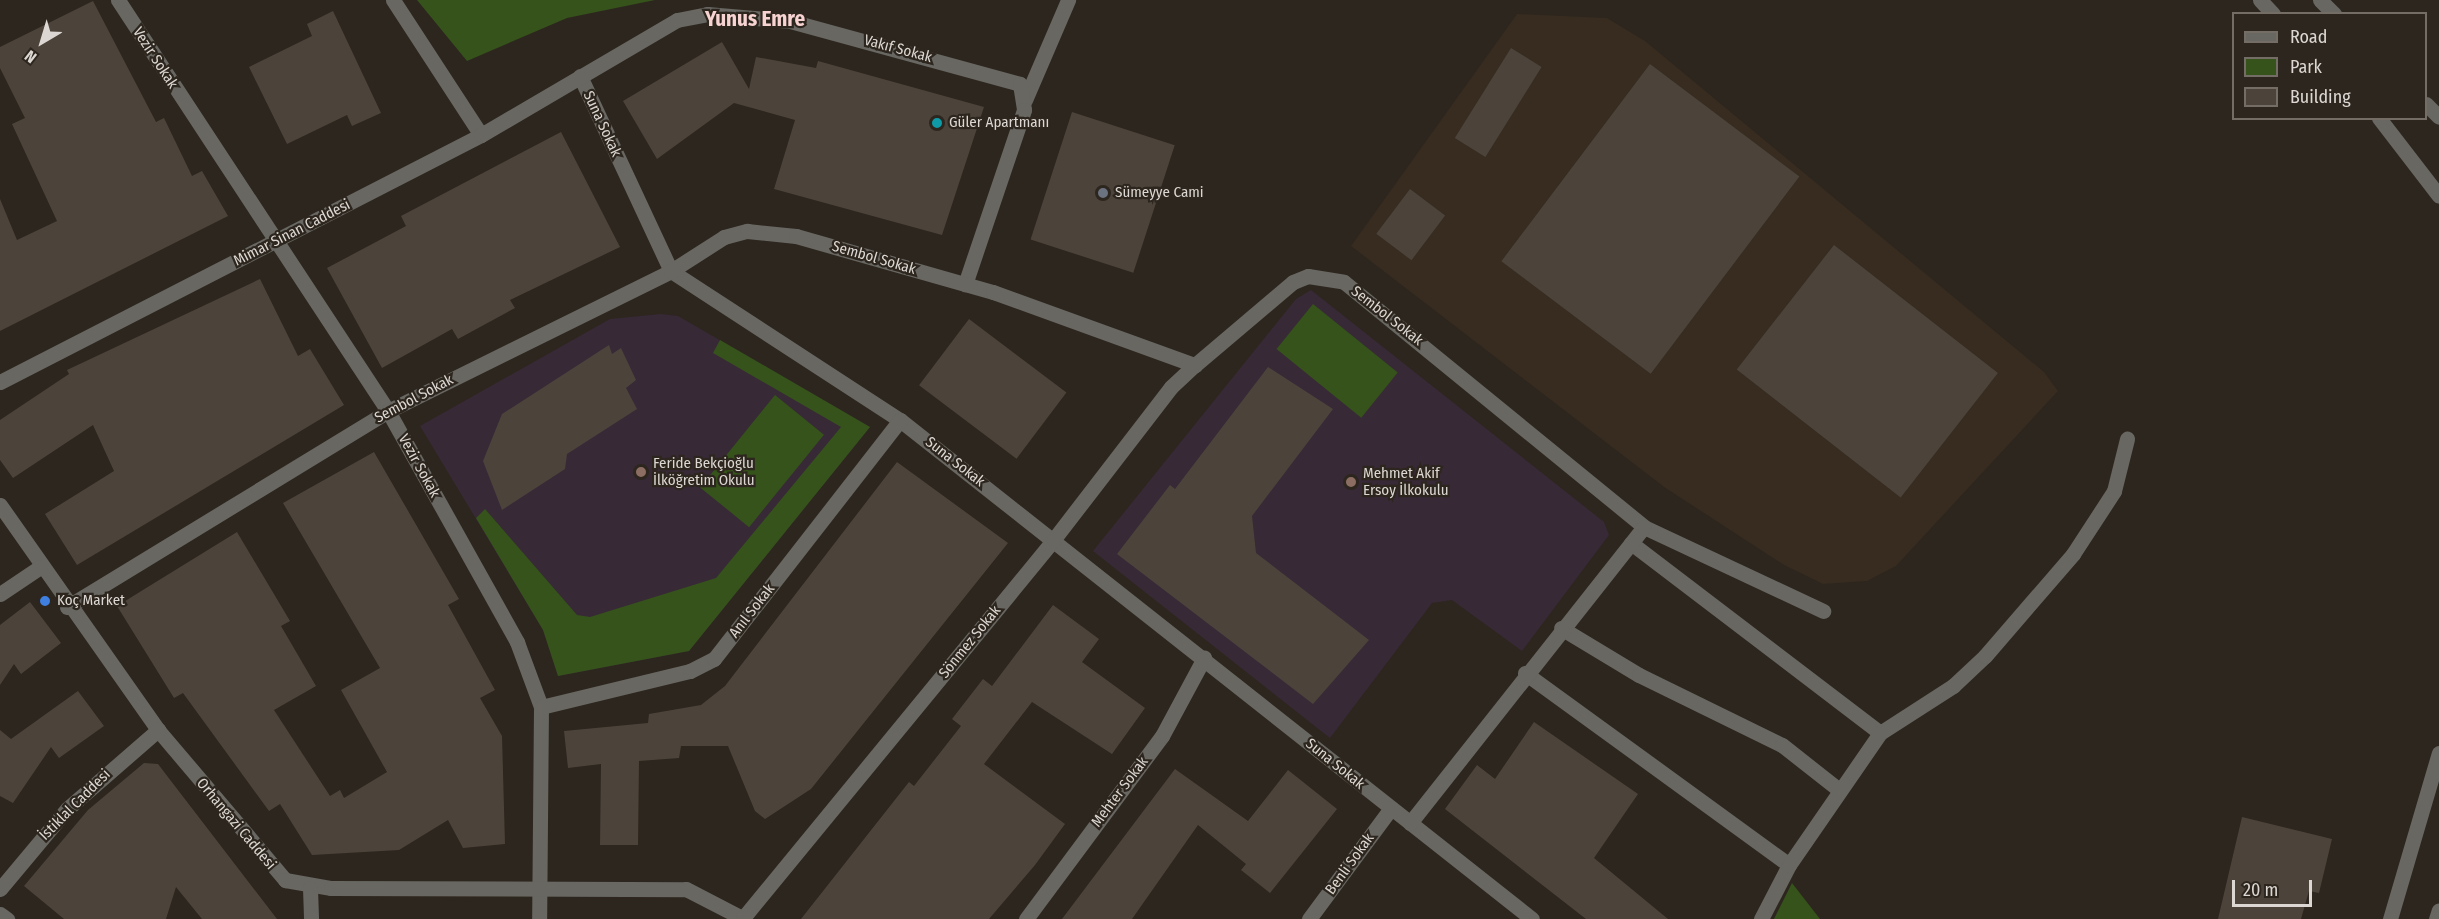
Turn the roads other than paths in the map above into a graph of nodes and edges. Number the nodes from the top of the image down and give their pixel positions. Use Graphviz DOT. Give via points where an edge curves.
graph roads {
  1 [pos="118,0"];
  2 [pos="393,0"];
  3 [pos="1068,0"];
  4 [pos="2260,0"];
  5 [pos="2320,0"];
  6 [pos="710,7"];
  7 [pos="2271,12"];
  8 [pos="2332,12"];
  9 [pos="580,76"];
  10 [pos="1025,100"];
  11 [pos="2427,105"];
  12 [pos="2439,117"];
  13 [pos="2381,120"];
  14 [pos="482,135"];
  15 [pos="2439,196"];
  16 [pos="274,243"];
  17 [pos="671,271"];
  18 [pos="965,284"];
  19 [pos="1195,365"];
  20 [pos="0,382"];
  21 [pos="388,411"];
  22 [pos="900,420"];
  23 [pos="2127,439"];
  24 [pos="0,505"];
  25 [pos="1644,527"];
  26 [pos="1054,539"];
  27 [pos="1631,543"];
  28 [pos="40,567"];
  29 [pos="0,594"];
  30 [pos="67,607"];
  31 [pos="1823,611"];
  32 [pos="1561,628"];
  33 [pos="1204,658"];
  34 [pos="1525,673"];
  35 [pos="541,706"];
  36 [pos="159,730"];
  37 [pos="1880,733"];
  38 [pos="2439,753"];
  39 [pos="1838,789"];
  40 [pos="1391,808"];
  41 [pos="1410,823"];
  42 [pos="1789,865"];
  43 [pos="310,888"];
  44 [pos="538,889"];
  45 [pos="0,890"];
  46 [pos="2439,909"];
  47 [pos="0,914"];
  48 [pos="7,919"];
  49 [pos="311,919"];
  50 [pos="538,919"];
  51 [pos="744,919"];
  52 [pos="1026,919"];
  53 [pos="1309,919"];
  54 [pos="1532,919"];
  55 [pos="1761,919"];
  56 [pos="2390,919"];
  57 [pos="2436,919"];
  1 -- 16 [label="street, Vezir Sokak"];
  2 -- 14 [label="street"];
  3 -- 10 [label="street"];
  4 -- 7 [label="street"];
  5 -- 8 [label="street"];
  6 -- 9 [label="street, Vakıf Sokak" via="678,20"];
  6 -- 10 [label="street, Vakıf Sokak" via="790,21 1013,79"];
  9 -- 14 [label="street, Mimar Sinan Caddesi"];
  9 -- 17 [label="street, Suna Sokak"];
  10 -- 18 [label="street"];
  11 -- 12 [label="street"];
  13 -- 15 [label="street"];
  14 -- 16 [label="street, Mimar Sinan Caddesi"];
  16 -- 20 [label="street, Mimar Sinan Caddesi"];
  16 -- 21 [label="street, Vezir Sokak"];
  17 -- 18 [label="street, Sembol Sokak" via="724,237 747,231 796,236"];
  17 -- 21 [label="street, Sembol Sokak"];
  17 -- 22 [label="street, Suna Sokak"];
  18 -- 19 [label="street, Sembol Sokak"];
  19 -- 25 [label="street, Sembol Sokak" via="1293,282 1308,276 1344,282"];
  19 -- 26 [label="street, Sönmez Sokak" via="1171,387"];
  21 -- 30 [label="street, Sembol Sokak"];
  21 -- 35 [label="street, Vezir Sokak" via="517,642"];
  22 -- 26 [label="street, Suna Sokak"];
  22 -- 35 [label="street, Anıl Sokak" via="714,659 690,671"];
  23 -- 37 [label="street" via="2114,491 2026,612 1953,686"];
  24 -- 28 [label="street, Orhangazi Caddesi"];
  25 -- 27 [label="street"];
  25 -- 31 [label="street, Sembol Sokak"];
  26 -- 33 [label="street, Suna Sokak"];
  26 -- 51 [label="street, Sönmez Sokak"];
  27 -- 32 [label="street"];
  27 -- 37 [label="street"];
  28 -- 29 [label="street"];
  28 -- 30 [label="street, Orhangazi Caddesi"];
  30 -- 36 [label="street, Orhangazi Caddesi"];
  32 -- 34 [label="street"];
  32 -- 39 [label="street" via="1639,675 1782,745"];
  33 -- 40 [label="street, Suna Sokak"];
  33 -- 52 [label="street, Mehter Sokak" via="1162,736"];
  34 -- 41 [label="street"];
  34 -- 42 [label="street"];
  35 -- 44 [label="street, Vezir Sokak"];
  36 -- 43 [label="street, Orhangazi Caddesi" via="273,870"];
  36 -- 45 [label="street, İstiklal Caddesi" via="67,809"];
  37 -- 39 [label="street"];
  38 -- 56 [label="street"];
  39 -- 42 [label="street"];
  40 -- 41 [label="street, Suna Sokak"];
  40 -- 53 [label="street, Benli Sokak"];
  41 -- 54 [label="street, Suna Sokak"];
  42 -- 55 [label="street"];
  43 -- 44 [label="street, Orhangazi Caddesi"];
  43 -- 49 [label="street"];
  44 -- 50 [label="street, Vezir Sokak"];
  44 -- 51 [label="street, Orhangazi Caddesi" via="686,889"];
  46 -- 57 [label="street"];
  47 -- 48 [label="street"];
}
